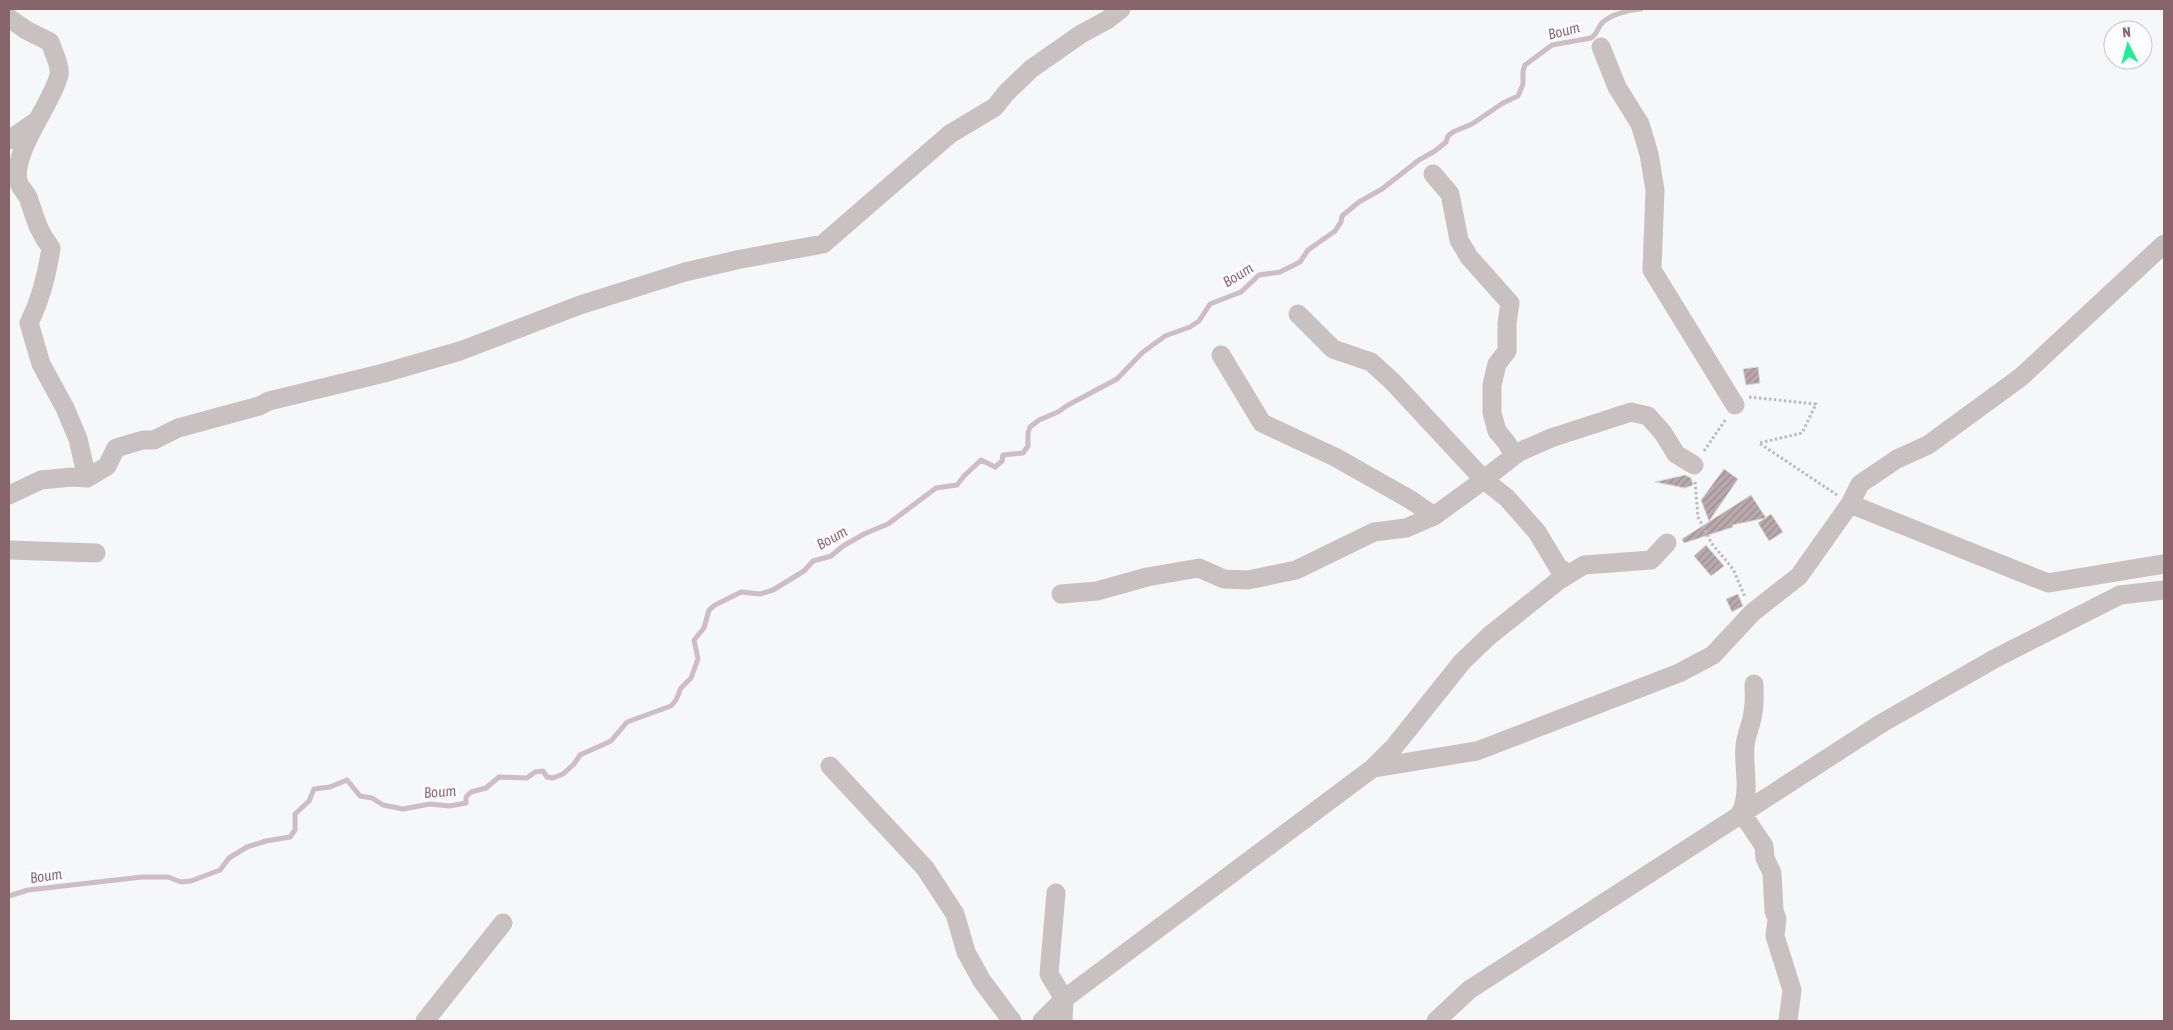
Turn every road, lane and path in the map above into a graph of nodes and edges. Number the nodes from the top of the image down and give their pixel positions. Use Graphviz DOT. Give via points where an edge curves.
graph roads {
  1 [pos="1121,9"];
  2 [pos="9,18"];
  3 [pos="1601,47"];
  4 [pos="35,122"];
  5 [pos="9,140"];
  6 [pos="1433,174"];
  7 [pos="2164,244"];
  8 [pos="1298,314"];
  9 [pos="1221,355"];
  10 [pos="1736,405"];
  11 [pos="1514,456"];
  12 [pos="1694,465"];
  13 [pos="87,478"];
  14 [pos="1484,480"];
  15 [pos="9,495"];
  16 [pos="1850,504"];
  17 [pos="1434,516"];
  18 [pos="1667,543"];
  19 [pos="9,550"];
  20 [pos="96,553"];
  21 [pos="2164,564"];
  22 [pos="1569,574"];
  23 [pos="2164,590"];
  24 [pos="1061,594"];
  25 [pos="1752,614"];
  26 [pos="1754,684"];
  27 [pos="830,766"];
  28 [pos="1373,768"];
  29 [pos="1741,812"];
  30 [pos="1056,894"];
  31 [pos="503,923"];
  32 [pos="1064,999"];
  33 [pos="425,1021"];
  34 [pos="1012,1021"];
  35 [pos="1042,1021"];
  36 [pos="1063,1021"];
  37 [pos="1436,1021"];
  38 [pos="1788,1021"];
  1 -- 13 [label="street" via="1031,69 995,107 950,134 823,244 685,272 580,305 460,351 178,428 154,440 116,448 107,466"];
  2 -- 4 [label="street" via="50,42 59,74"];
  3 -- 10 [label="street" via="1617,87 1640,124 1649,154 1655,190 1652,270"];
  4 -- 5 [label="street"];
  4 -- 13 [label="street" via="17,169 18,183 27,194 40,233 51,248 40,301 29,323 41,364 78,439"];
  6 -- 11 [label="street" via="1450,194 1458,240 1510,303 1507,350 1497,364 1492,385 1492,413 1497,431"];
  7 -- 16 [label="street" via="2021,376 1928,445 1897,459 1860,484"];
  8 -- 14 [label="street" via="1333,349 1371,362"];
  9 -- 17 [label="street" via="1262,423 1335,457"];
  10 -- 12 [label="path"];
  10 -- 16 [label="path" via="1744,397 1816,404 1802,433 1759,443"];
  11 -- 12 [label="street" via="1551,438 1631,412 1648,416 1676,454"];
  11 -- 14 [label="street"];
  12 -- 25 [label="path" via="1698,517 1716,550 1733,569"];
  13 -- 15 [label="street" via="72,476 41,480"];
  14 -- 17 [label="street"];
  14 -- 22 [label="street" via="1507,498 1538,532 1558,566"];
  16 -- 21 [label="street" via="2048,583"];
  16 -- 25 [label="street" via="1799,576"];
  17 -- 24 [label="street" via="1406,528 1374,532 1296,570 1248,580 1224,579 1199,568 1097,591"];
  18 -- 22 [label="street" via="1651,560 1584,565"];
  19 -- 20 [label="street"];
  22 -- 28 [label="street" via="1489,636 1462,662 1394,747"];
  23 -- 29 [label="street" via="2120,595 1996,658 1882,723"];
  25 -- 28 [label="street" via="1713,655 1679,673 1477,751"];
  26 -- 29 [label="street" via="1753,713 1745,748 1747,786"];
  27 -- 34 [label="street" via="925,868 956,914 966,952 982,981"];
  28 -- 32 [label="street"];
  29 -- 37 [label="street" via="1469,990"];
  29 -- 38 [label="street" via="1764,846 1772,873 1777,920 1775,936 1792,990"];
  30 -- 32 [label="street" via="1049,974"];
  31 -- 33 [label="street"];
  32 -- 35 [label="street"];
  32 -- 36 [label="street"];
}
